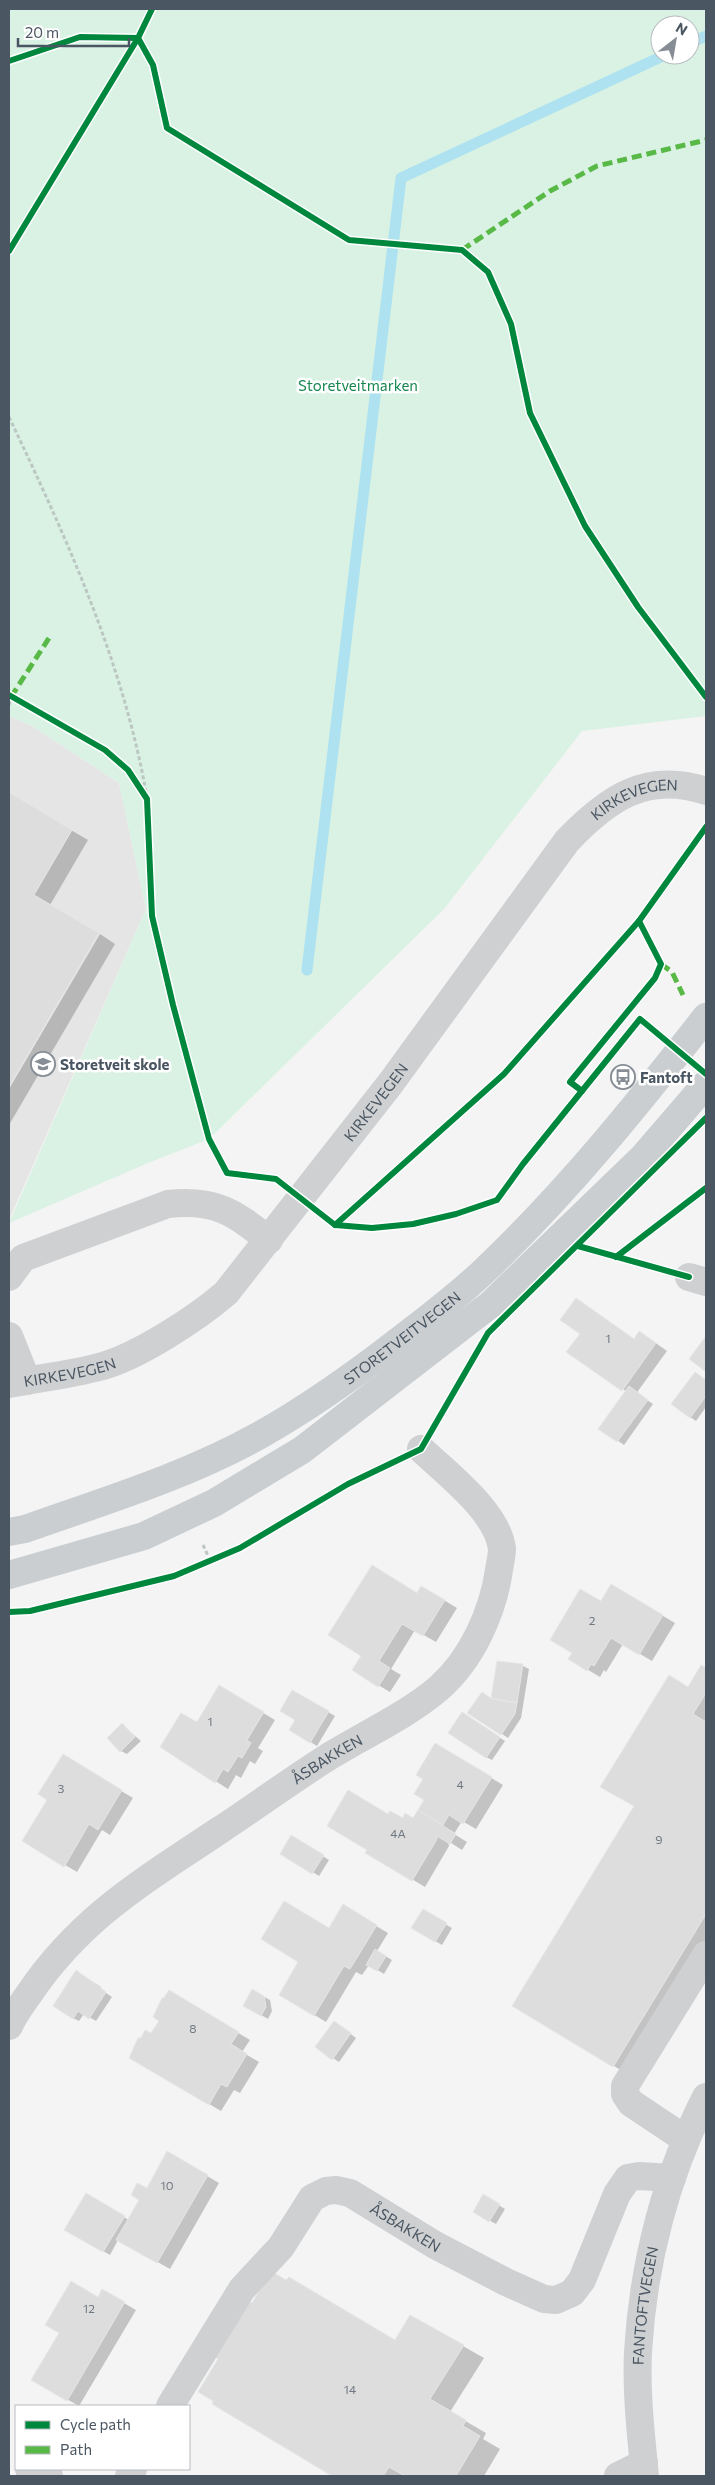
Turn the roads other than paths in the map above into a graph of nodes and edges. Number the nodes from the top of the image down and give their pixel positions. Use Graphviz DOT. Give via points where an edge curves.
graph roads {
  1 [pos="706,791"];
  2 [pos="706,1017"];
  3 [pos="706,1084"];
  4 [pos="269,1240"];
  5 [pos="9,1277"];
  6 [pos="9,1336"];
  7 [pos="18,1382"];
  8 [pos="421,1448"];
  9 [pos="9,1532"];
  10 [pos="9,1575"];
  11 [pos="706,1954"];
  12 [pos="9,2026"];
  13 [pos="706,2097"];
  14 [pos="685,2139"];
  15 [pos="672,2178"];
  16 [pos="171,2405"];
  17 [pos="32,2470"];
  18 [pos="644,2470"];
  19 [pos="49,2476"];
  20 [pos="618,2476"];
  1 -- 4 [label="street, KIRKEVEGEN" via="688,785 660,784 637,788 610,802 588,819 567,841 390,1084"];
  2 -- 9 [label="main road, STORETVEITVEGEN" via="614,1134 485,1271 349,1379 259,1436 174,1476"];
  3 -- 10 [label="main road, STORETVEITVEGEN" via="644,1156 491,1304 302,1450 214,1503 144,1536"];
  4 -- 5 [label="street" via="222,1208 192,1202 168,1204 23,1258"];
  4 -- 7 [label="street, KIRKEVEGEN" via="226,1293 206,1310 123,1359 99,1367"];
  6 -- 7 [label="street"];
  8 -- 12 [label="street, ÅSBAKKEN" via="484,1511 495,1526 502,1549 490,1614 461,1662 440,1688 324,1760 110,1904 72,1938 43,1974"];
  11 -- 14 [label="street" via="626,2086 625,2094 631,2103"];
  13 -- 14 [label="street, FANTOFTVEGEN"];
  14 -- 15 [label="street, FANTOFTVEGEN"];
  15 -- 16 [label="street, ÅSBAKKEN" via="628,2178 617,2194 582,2280 572,2293 556,2300 544,2300 482,2270 350,2193 336,2190 312,2198 281,2247 242,2289"];
  15 -- 18 [label="street, FANTOFTVEGEN" via="644,2293 638,2352"];
  17 -- 19 [label="street"];
  18 -- 20 [label="street"];
}
